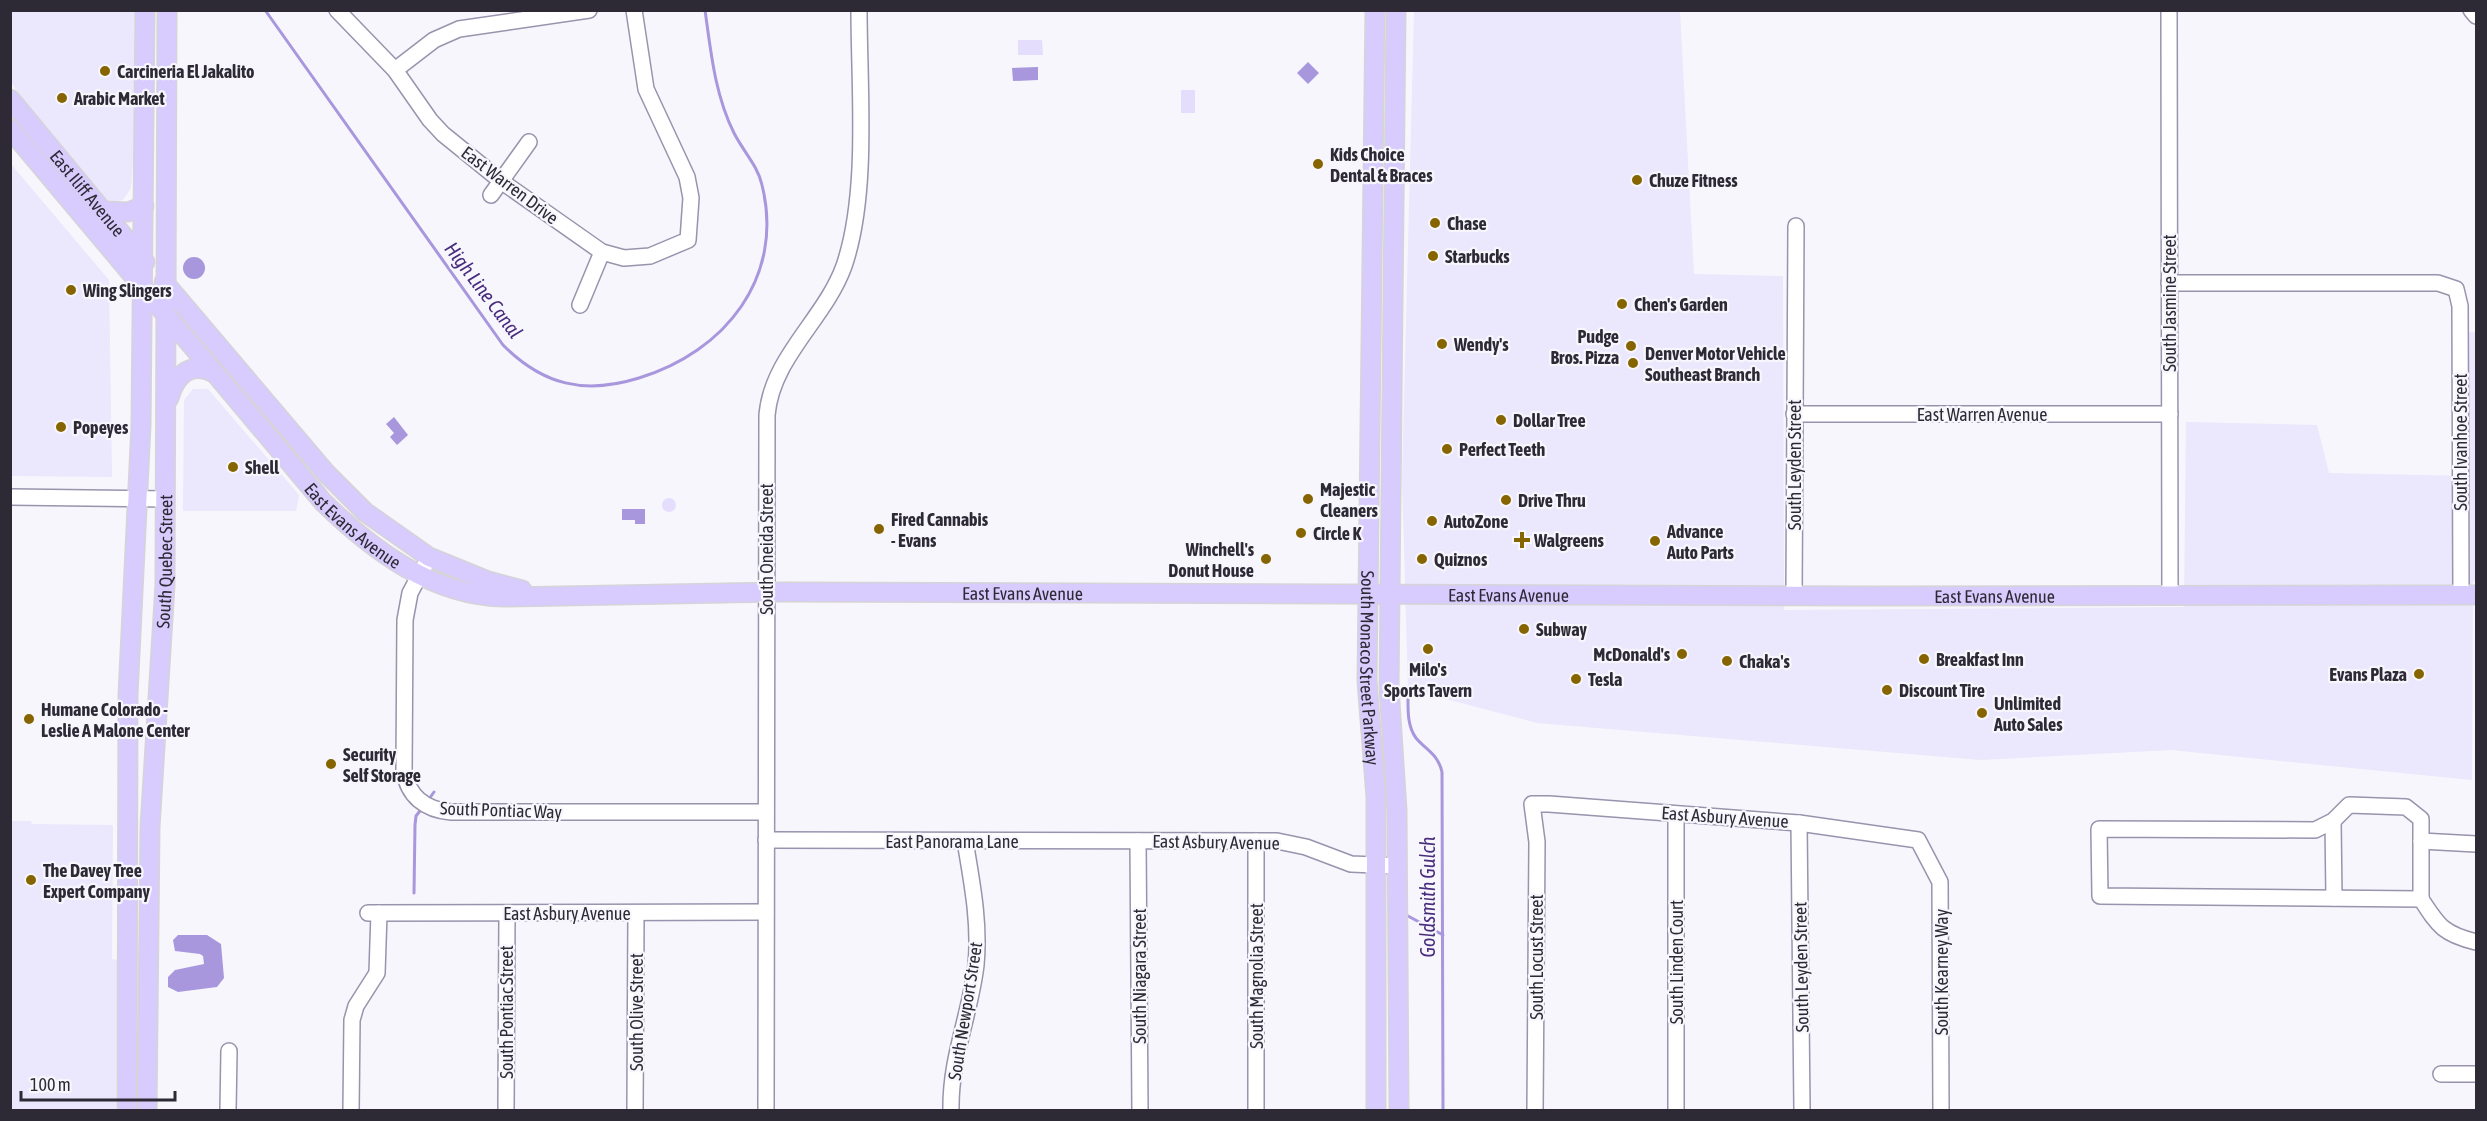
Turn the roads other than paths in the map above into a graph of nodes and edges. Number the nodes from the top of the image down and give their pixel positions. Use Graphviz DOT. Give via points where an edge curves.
graph roads {
  1 [pos="145,10"];
  2 [pos="167,10"];
  3 [pos="338,10"];
  4 [pos="589,10"];
  5 [pos="634,10"];
  6 [pos="859,10"];
  7 [pos="1374,10"];
  8 [pos="1396,10"];
  9 [pos="2169,10"];
  10 [pos="2471,10"];
  11 [pos="512,15"];
  12 [pos="2476,16"];
  13 [pos="395,70"];
  14 [pos="10,99"];
  15 [pos="10,129"];
  16 [pos="530,142"];
  17 [pos="501,181"];
  18 [pos="491,195"];
  19 [pos="144,206"];
  20 [pos="104,211"];
  21 [pos="1796,226"];
  22 [pos="602,252"];
  23 [pos="144,260"];
  24 [pos="2169,283"];
  25 [pos="167,286"];
  26 [pos="144,289"];
  27 [pos="580,305"];
  28 [pos="167,316"];
  29 [pos="212,372"];
  30 [pos="1794,414"];
  31 [pos="2170,414"];
  32 [pos="165,426"];
  33 [pos="10,497"];
  34 [pos="138,499"];
  35 [pos="166,499"];
  36 [pos="429,557"];
  37 [pos="419,575"];
  38 [pos="766,592"];
  39 [pos="1368,594"];
  40 [pos="1389,594"];
  41 [pos="540,595"];
  42 [pos="2469,595"];
  43 [pos="1794,596"];
  44 [pos="2170,596"];
  45 [pos="160,699"];
  46 [pos="128,739"];
  47 [pos="1532,804"];
  48 [pos="766,812"];
  49 [pos="1676,814"];
  50 [pos="2333,821"];
  51 [pos="1799,823"];
  52 [pos="766,840"];
  53 [pos="1918,840"];
  54 [pos="965,841"];
  55 [pos="1138,841"];
  56 [pos="1256,841"];
  57 [pos="2421,841"];
  58 [pos="2476,844"];
  59 [pos="149,850"];
  60 [pos="1398,866"];
  61 [pos="1377,867"];
  62 [pos="2334,898"];
  63 [pos="2421,899"];
  64 [pos="766,912"];
  65 [pos="507,913"];
  66 [pos="636,913"];
  67 [pos="2476,942"];
  68 [pos="229,1051"];
  69 [pos="2441,1074"];
  70 [pos="2476,1074"];
  71 [pos="127,1110"];
  72 [pos="147,1110"];
  73 [pos="228,1110"];
  74 [pos="351,1110"];
  75 [pos="506,1110"];
  76 [pos="635,1110"];
  77 [pos="766,1110"];
  78 [pos="951,1110"];
  79 [pos="1140,1110"];
  80 [pos="1256,1110"];
  81 [pos="1377,1110"];
  82 [pos="1399,1110"];
  83 [pos="1535,1110"];
  84 [pos="1677,1110"];
  85 [pos="1802,1110"];
  86 [pos="1941,1110"];
  1 -- 19 [label="main road, South Quebec Street"];
  2 -- 25 [label="main road, South Quebec Street"];
  3 -- 13 [label="street, East Warren Drive"];
  4 -- 11 [label="street"];
  5 -- 22 [label="street, East Warren Drive" via="646,89 687,177 691,198 688,240 650,256 624,258"];
  6 -- 38 [label="street, South Oneida Street" via="859,172 855,221 836,284 780,371 769,402"];
  7 -- 39 [label="main road, South Monaco Street Parkway"];
  8 -- 40 [label="main road, South Monaco Street Parkway"];
  9 -- 24 [label="street, South Jasmine Street"];
  10 -- 12 [label="street"];
  11 -- 13 [label="street" via="450,32"];
  13 -- 17 [label="street, East Warren Drive" via="438,129"];
  14 -- 20 [label="main road, East Iliff Avenue"];
  15 -- 26 [label="main road, East Iliff Avenue"];
  16 -- 17 [label="street"];
  17 -- 18 [label="street"];
  17 -- 22 [label="street, East Warren Drive"];
  19 -- 20 [label="main road" via="128,212"];
  19 -- 23 [label="main road, South Quebec Street"];
  20 -- 23 [label="main road, East Iliff Avenue"];
  21 -- 30 [label="street, South Leyden Street"];
  22 -- 27 [label="street"];
  23 -- 25 [label="main road, East Iliff Avenue"];
  23 -- 26 [label="main road, South Quebec Street"];
  24 -- 31 [label="street, South Jasmine Street"];
  24 -- 42 [label="street, South Ivanhoe Street" via="2438,283 2456,289 2460,306"];
  25 -- 28 [label="main road, South Quebec Street"];
  25 -- 36 [label="main road, East Evans Avenue" via="339,487 380,524"];
  26 -- 28 [label="main road, East Evans Avenue"];
  26 -- 34 [label="main road, South Quebec Street"];
  28 -- 29 [label="main road, East Evans Avenue"];
  28 -- 32 [label="main road, South Quebec Street"];
  29 -- 32 [label="main road" via="198,368 178,376"];
  29 -- 37 [label="main road, East Evans Avenue" via="338,517 374,547"];
  30 -- 31 [label="street, East Warren Avenue"];
  30 -- 43 [label="street, South Leyden Street"];
  31 -- 44 [label="street, South Jasmine Street"];
  32 -- 35 [label="main road, South Quebec Street"];
  33 -- 34 [label="street"];
  34 -- 35 [label="street"];
  34 -- 46 [label="main road, South Quebec Street"];
  35 -- 45 [label="main road, South Quebec Street"];
  36 -- 37 [label="street, South Pontiac Way"];
  36 -- 41 [label="main road, East Evans Avenue" via="488,581"];
  37 -- 41 [label="main road, East Evans Avenue" via="478,595"];
  37 -- 48 [label="street, South Pontiac Way" via="409,597 405,620 404,766 408,788 423,804 451,812"];
  38 -- 39 [label="main road, East Evans Avenue"];
  38 -- 41 [label="main road, East Evans Avenue"];
  38 -- 48 [label="street, South Oneida Street"];
  39 -- 40 [label="main road, East Evans Avenue"];
  39 -- 61 [label="main road, South Monaco Street Parkway" via="1368,711"];
  40 -- 43 [label="main road, East Evans Avenue"];
  40 -- 60 [label="main road, South Monaco Street Parkway" via="1389,711 1397,794"];
  42 -- 44 [label="main road, East Evans Avenue"];
  43 -- 44 [label="main road, East Evans Avenue"];
  45 -- 46 [label="main road" via="151,721"];
  45 -- 59 [label="main road, South Quebec Street"];
  46 -- 59 [label="main road" via="140,758"];
  46 -- 71 [label="main road, South Quebec Street"];
  47 -- 49 [label="street, East Asbury Avenue"];
  47 -- 83 [label="street, South Locust Street" via="1537,842"];
  48 -- 52 [label="street, South Oneida Street"];
  49 -- 51 [label="street, East Asbury Avenue"];
  49 -- 84 [label="street, South Linden Court"];
  50 -- 57 [label="street" via="2349,805 2406,807 2421,819"];
  50 -- 62 [label="street"];
  50 -- 62 [label="street" via="2315,830 2099,829 2100,896"];
  51 -- 53 [label="street, East Asbury Avenue"];
  51 -- 85 [label="street, South Leyden Street"];
  52 -- 54 [label="street, East Panorama Lane"];
  52 -- 64 [label="street, South Oneida Street"];
  53 -- 86 [label="street, South Kearney Way" via="1941,882"];
  54 -- 55 [label="street, East Panorama Lane"];
  54 -- 78 [label="street, South Newport Street" via="978,938 969,1003 955,1053"];
  55 -- 56 [label="street, East Asbury Avenue"];
  55 -- 79 [label="street, South Niagara Street"];
  56 -- 61 [label="street, East Asbury Avenue" via="1294,844 1342,862"];
  56 -- 80 [label="street, South Magnolia Street"];
  57 -- 58 [label="street"];
  57 -- 63 [label="street"];
  59 -- 72 [label="main road, South Quebec Street"];
  60 -- 61 [label="street, East Asbury Avenue"];
  60 -- 82 [label="main road, South Monaco Street Parkway"];
  61 -- 81 [label="main road, South Monaco Street Parkway"];
  62 -- 63 [label="street"];
  63 -- 67 [label="street" via="2452,936"];
  64 -- 66 [label="street, East Asbury Avenue"];
  64 -- 77 [label="street, South Oneida Street"];
  65 -- 66 [label="street, East Asbury Avenue"];
  65 -- 74 [label="street, East Asbury Avenue" via="374,913 377,973 356,1006 352,1020"];
  65 -- 75 [label="street, South Pontiac Street"];
  66 -- 76 [label="street, South Olive Street"];
  68 -- 73 [label="street"];
  69 -- 70 [label="street"];
}
